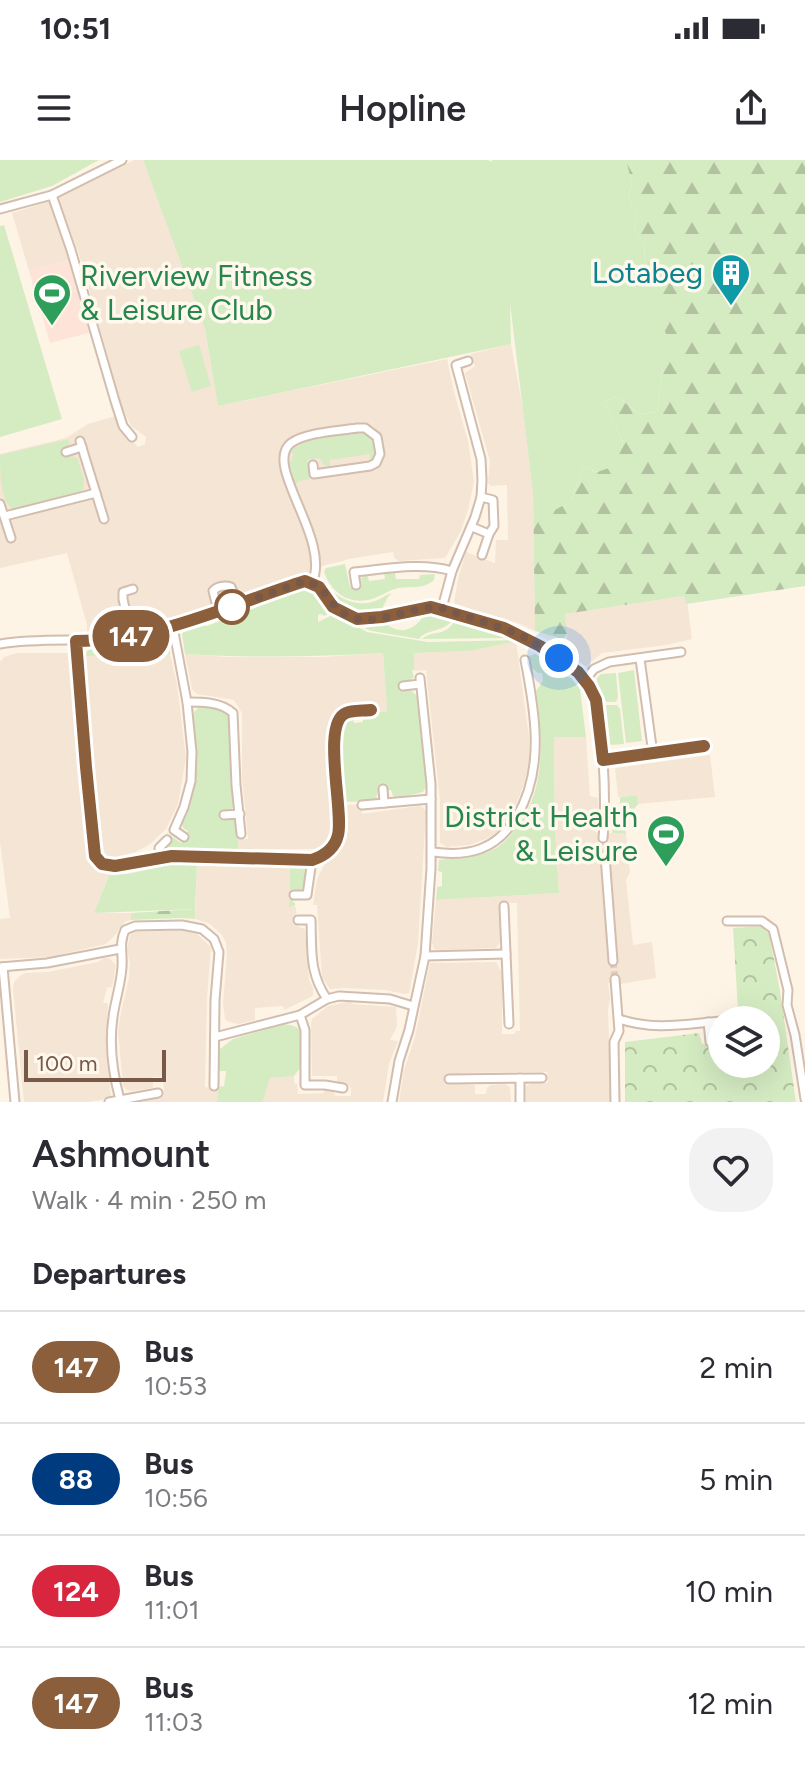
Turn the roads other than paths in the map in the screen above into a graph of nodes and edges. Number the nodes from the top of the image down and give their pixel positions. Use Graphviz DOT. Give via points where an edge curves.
graph roads {
  1 [pos="122,160"];
  2 [pos="52,195"];
  3 [pos="0,209"];
  4 [pos="468,361"];
  5 [pos="132,437"];
  6 [pos="66,452"];
  7 [pos="313,465"];
  8 [pos="96,493"];
  9 [pos="481,497"];
  10 [pos="0,504"];
  11 [pos="5,516"];
  12 [pos="104,519"];
  13 [pos="472,527"];
  14 [pos="489,534"];
  15 [pos="12,536"];
  16 [pos="482,555"];
  17 [pos="452,571"];
  18 [pos="312,583"];
  19 [pos="356,585"];
  20 [pos="133,589"];
  21 [pos="238,604"];
  22 [pos="442,608"];
  23 [pos="218,611"];
  24 [pos="173,627"];
  25 [pos="131,636"];
  26 [pos="76,641"];
  27 [pos="0,644"];
  28 [pos="681,652"];
  29 [pos="640,659"];
  30 [pos="525,660"];
  31 [pos="585,680"];
  32 [pos="403,686"];
  33 [pos="187,702"];
  34 [pos="371,710"];
  35 [pos="359,711"];
  36 [pos="360,722"];
  37 [pos="704,746"];
  38 [pos="653,754"];
  39 [pos="603,760"];
  40 [pos="383,789"];
  41 [pos="431,799"];
  42 [pos="384,803"];
  43 [pos="362,805"];
  44 [pos="240,814"];
  45 [pos="224,815"];
  46 [pos="241,834"];
  47 [pos="184,837"];
  48 [pos="603,838"];
  49 [pos="167,840"];
  50 [pos="433,852"];
  51 [pos="605,856"];
  52 [pos="160,857"];
  53 [pos="312,860"];
  54 [pos="294,895"];
  55 [pos="504,906"];
  56 [pos="298,920"];
  57 [pos="727,921"];
  58 [pos="120,949"];
  59 [pos="506,954"];
  60 [pos="425,956"];
  61 [pos="613,961"];
  62 [pos="1,967"];
  63 [pos="615,979"];
  64 [pos="327,999"];
  65 [pos="413,1006"];
  66 [pos="300,1015"];
  67 [pos="619,1019"];
  68 [pos="708,1022"];
  69 [pos="509,1024"];
  70 [pos="215,1037"];
  71 [pos="520,1078"];
  72 [pos="542,1078"];
  73 [pos="449,1079"];
  74 [pos="804,1085"];
  75 [pos="214,1086"];
  76 [pos="343,1088"];
  77 [pos="158,1093"];
  78 [pos="805,1099"];
  79 [pos="120,1100"];
  80 [pos="15,1102"];
  81 [pos="109,1102"];
  82 [pos="392,1102"];
  83 [pos="520,1102"];
  84 [pos="615,1102"];
  1 -- 2 [label="street"];
  2 -- 3 [label="street"];
  2 -- 5 [label="street" via="123,426"];
  4 -- 9 [label="street" via="456,365 481,459"];
  6 -- 8 [label="street" via="81,444"];
  7 -- 18 [label="street" via="314,474 370,466 380,454 377,437 357,428 309,436 285,449 285,474 316,555"];
  8 -- 11 [label="street"];
  8 -- 12 [label="street"];
  9 -- 13 [label="street"];
  9 -- 14 [label="street" via="493,500 494,526"];
  10 -- 11 [label="street"];
  11 -- 15 [label="street"];
  13 -- 14 [label="street"];
  13 -- 17 [label="street"];
  14 -- 16 [label="street"];
  17 -- 19 [label="street" via="438,567 354,572"];
  17 -- 22 [label="street"];
  18 -- 21 [label="street"];
  18 -- 22 [label="street" via="333,607 357,619"];
  20 -- 25 [label="street" via="123,592"];
  21 -- 23 [label="street"];
  21 -- 23 [label="street" via="231,587 216,588"];
  22 -- 31 [label="street" via="519,634"];
  23 -- 24 [label="street"];
  24 -- 25 [label="street"];
  24 -- 33 [label="street"];
  25 -- 26 [label="street"];
  26 -- 27 [label="street"];
  26 -- 52 [label="street" via="95,856 102,864 115,866"];
  28 -- 29 [label="street"];
  29 -- 31 [label="street" via="600,665"];
  29 -- 38 [label="street"];
  30 -- 50 [label="street" via="534,680 536,745 529,793 497,842 469,852"];
  31 -- 39 [label="street" via="596,700"];
  32 -- 41 [label="street" via="420,681"];
  33 -- 44 [label="street" via="226,707 233,713"];
  33 -- 47 [label="street" via="191,781 174,830"];
  34 -- 35 [label="street"];
  35 -- 36 [label="street"];
  35 -- 53 [label="street" via="345,713 336,722 338,836 333,847"];
  37 -- 38 [label="street"];
  38 -- 39 [label="street"];
  39 -- 48 [label="street"];
  40 -- 42 [label="street"];
  41 -- 42 [label="street"];
  41 -- 50 [label="street"];
  42 -- 43 [label="street"];
  44 -- 45 [label="street"];
  44 -- 46 [label="street"];
  49 -- 52 [label="street" via="159,848"];
  50 -- 60 [label="street"];
  51 -- 61 [label="street"];
  52 -- 53 [label="street"];
  53 -- 54 [label="street" via="307,895"];
  55 -- 59 [label="street"];
  56 -- 64 [label="street" via="311,920 313,969"];
  57 -- 74 [label="street" via="762,921 773,929"];
  58 -- 62 [label="street"];
  58 -- 70 [label="street" via="125,930 135,926 182,925 202,929 214,939 219,952"];
  58 -- 79 [label="street" via="111,1036"];
  59 -- 60 [label="street"];
  59 -- 69 [label="street"];
  60 -- 65 [label="street"];
  62 -- 80 [label="street"];
  63 -- 67 [label="street"];
  64 -- 65 [label="street" via="390,999"];
  64 -- 66 [label="street"];
  65 -- 82 [label="street"];
  66 -- 70 [label="street"];
  66 -- 76 [label="street" via="305,1085"];
  67 -- 68 [label="street" via="640,1026"];
  67 -- 84 [label="street"];
  70 -- 75 [label="street"];
  71 -- 72 [label="street"];
  71 -- 73 [label="street" via="481,1083"];
  71 -- 83 [label="street"];
  74 -- 78 [label="street"];
  77 -- 79 [label="street"];
  79 -- 81 [label="street"];
}
